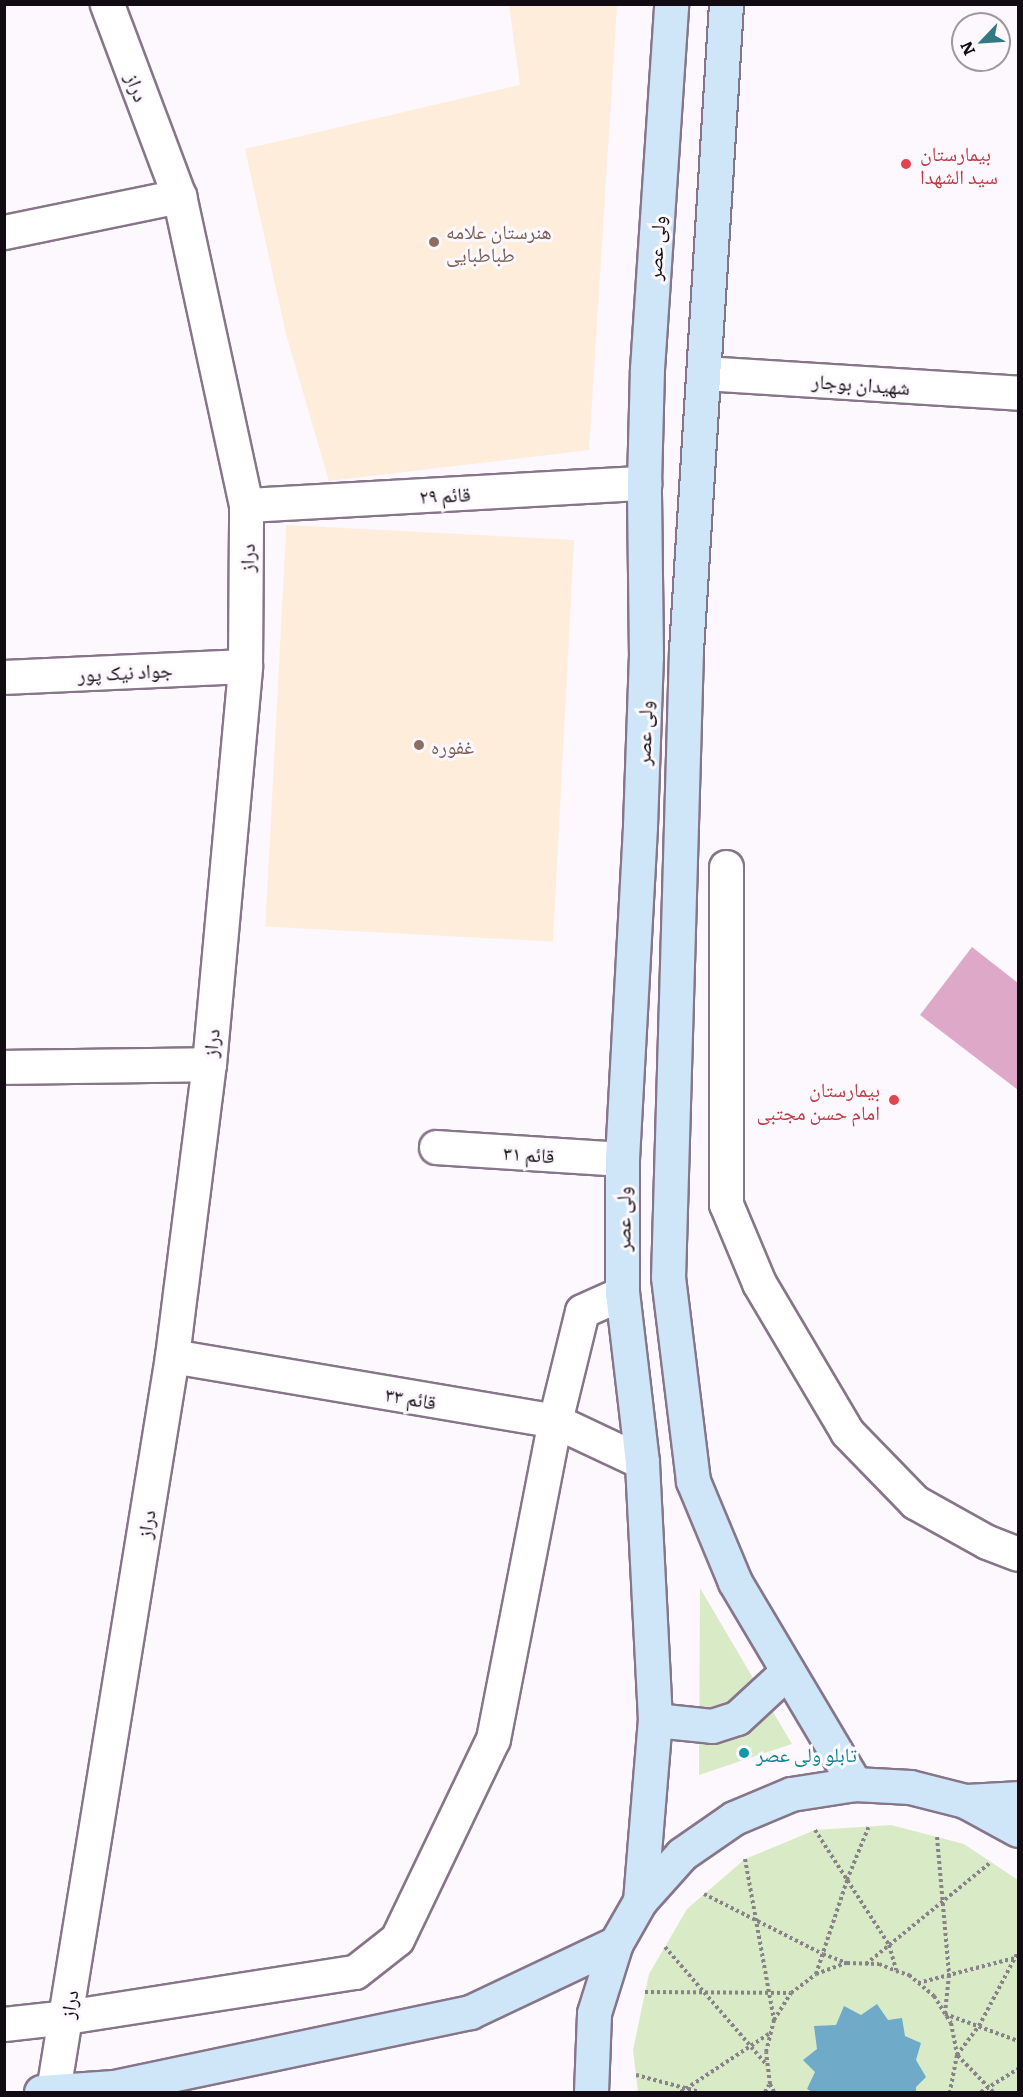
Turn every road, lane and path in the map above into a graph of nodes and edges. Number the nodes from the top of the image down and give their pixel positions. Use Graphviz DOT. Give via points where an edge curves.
graph roads {
  1 [pos="107,4"];
  2 [pos="671,4"];
  3 [pos="726,4"];
  4 [pos="179,196"];
  5 [pos="4,232"];
  6 [pos="704,373"];
  7 [pos="1018,393"];
  8 [pos="644,483"];
  9 [pos="246,505"];
  10 [pos="245,666"];
  11 [pos="4,677"];
  12 [pos="726,867"];
  13 [pos="208,1064"];
  14 [pos="4,1068"];
  15 [pos="436,1147"];
  16 [pos="621,1159"];
  17 [pos="622,1293"];
  18 [pos="172,1356"];
  19 [pos="555,1421"];
  20 [pos="642,1462"];
  21 [pos="1018,1554"];
  22 [pos="788,1671"];
  23 [pos="655,1720"];
  24 [pos="855,1784"];
  25 [pos="1018,1798"];
  26 [pos="965,1801"];
  27 [pos="869,1826"];
  28 [pos="815,1830"];
  29 [pos="1018,1830"];
  30 [pos="937,1837"];
  31 [pos="745,1859"];
  32 [pos="992,1862"];
  33 [pos="847,1880"];
  34 [pos="704,1894"];
  35 [pos="640,1901"];
  36 [pos="943,1902"];
  37 [pos="756,1920"];
  38 [pos="616,1943"];
  39 [pos="889,1945"];
  40 [pos="665,1947"];
  41 [pos="1018,1952"];
  42 [pos="823,1954"];
  43 [pos="1017,1958"];
  44 [pos="847,1964"];
  45 [pos="866,1964"];
  46 [pos="896,1971"];
  47 [pos="816,1974"];
  48 [pos="949,1975"];
  49 [pos="918,1983"];
  50 [pos="645,1992"];
  51 [pos="707,1993"];
  52 [pos="769,1993"];
  53 [pos="791,1994"];
  54 [pos="945,2014"];
  55 [pos="66,2018"];
  56 [pos="774,2020"];
  57 [pos="4,2024"];
  58 [pos="979,2026"];
  59 [pos="771,2032"];
  60 [pos="1018,2041"];
  61 [pos="750,2045"];
  62 [pos="957,2055"];
  63 [pos="768,2066"];
  64 [pos="1018,2069"];
  65 [pos="636,2075"];
  66 [pos="770,2084"];
  67 [pos="989,2088"];
  68 [pos="686,2089"];
  69 [pos="47,2092"];
  70 [pos="591,2092"];
  71 [pos="681,2092"];
  72 [pos="700,2092"];
  73 [pos="765,2092"];
  74 [pos="774,2092"];
  75 [pos="952,2092"];
  76 [pos="981,2092"];
  77 [pos="993,2092"];
  1 -- 4 [label="street, دراز"];
  2 -- 8 [label="main road, ولی عصر" via="647,369"];
  3 -- 6 [label="main road"];
  4 -- 5 [label="street"];
  4 -- 9 [label="street, دراز"];
  6 -- 7 [label="street, شهیدان بوجار"];
  6 -- 22 [label="main road" via="686,650 668,1277 693,1481 735,1582"];
  8 -- 9 [label="street, قائم ۲۹"];
  8 -- 16 [label="main road, ولی عصر" via="645,668 640,826"];
  9 -- 10 [label="street, دراز"];
  10 -- 11 [label="street, جواد نیک پور"];
  10 -- 13 [label="street, دراز"];
  12 -- 21 [label="street" via="726,1203 759,1283 847,1432 915,1502 987,1542"];
  13 -- 14 [label="street"];
  13 -- 18 [label="street, دراز"];
  15 -- 16 [label="street, قائم ۳۱"];
  16 -- 17 [label="main road, ولی عصر"];
  17 -- 19 [label="street" via="582,1311"];
  17 -- 20 [label="main road, ولی عصر"];
  18 -- 19 [label="street, قائم ۳۳"];
  18 -- 55 [label="street, دراز"];
  19 -- 20 [label="street, قائم ۳۳"];
  19 -- 55 [label="street" via="493,1739 398,1939 355,1972"];
  20 -- 23 [label="main road, ولی عصر"];
  22 -- 23 [label="main road" via="737,1718 712,1726"];
  22 -- 24 [label="main road"];
  23 -- 35 [label="main road, ولی عصر"];
  24 -- 26 [label="main road" via="910,1787"];
  24 -- 35 [label="main road" via="791,1794 734,1818 682,1854"];
  25 -- 26 [label="main road"];
  26 -- 29 [label="main road"];
  27 -- 33 [label="path"];
  28 -- 33 [label="path"];
  30 -- 36 [label="path"];
  31 -- 37 [label="path"];
  32 -- 36 [label="path"];
  33 -- 39 [label="path"];
  33 -- 42 [label="path"];
  34 -- 37 [label="path"];
  35 -- 38 [label="main road"];
  36 -- 39 [label="path"];
  36 -- 48 [label="path"];
  37 -- 42 [label="path"];
  37 -- 52 [label="path"];
  38 -- 69 [label="main road" via="470,2012 114,2086"];
  38 -- 70 [label="main road" via="594,2013"];
  39 -- 45 [label="path"];
  39 -- 46 [label="path"];
  40 -- 51 [label="path"];
  41 -- 43 [label="path"];
  42 -- 44 [label="path"];
  42 -- 47 [label="path"];
  43 -- 48 [label="path"];
  43 -- 58 [label="path"];
  44 -- 45 [label="path"];
  44 -- 47 [label="path"];
  45 -- 46 [label="path"];
  46 -- 49 [label="path"];
  47 -- 53 [label="path"];
  48 -- 49 [label="path"];
  48 -- 54 [label="path"];
  49 -- 54 [label="path" via="934,1996"];
  50 -- 51 [label="path"];
  51 -- 52 [label="path"];
  51 -- 61 [label="path"];
  52 -- 53 [label="path"];
  52 -- 56 [label="path"];
  53 -- 56 [label="path"];
  54 -- 58 [label="path"];
  54 -- 62 [label="path" via="951,2023"];
  55 -- 57 [label="street"];
  55 -- 69 [label="street, دراز"];
  56 -- 59 [label="path"];
  58 -- 60 [label="path"];
  58 -- 62 [label="path"];
  59 -- 61 [label="path"];
  59 -- 63 [label="path" via="766,2052"];
  61 -- 63 [label="path"];
  61 -- 68 [label="path"];
  62 -- 67 [label="path"];
  62 -- 75 [label="path"];
  63 -- 66 [label="path"];
  64 -- 67 [label="path"];
  65 -- 68 [label="path"];
  66 -- 73 [label="path"];
  66 -- 74 [label="path"];
  67 -- 76 [label="path"];
  67 -- 77 [label="path"];
  68 -- 71 [label="path"];
  68 -- 72 [label="path"];
}
